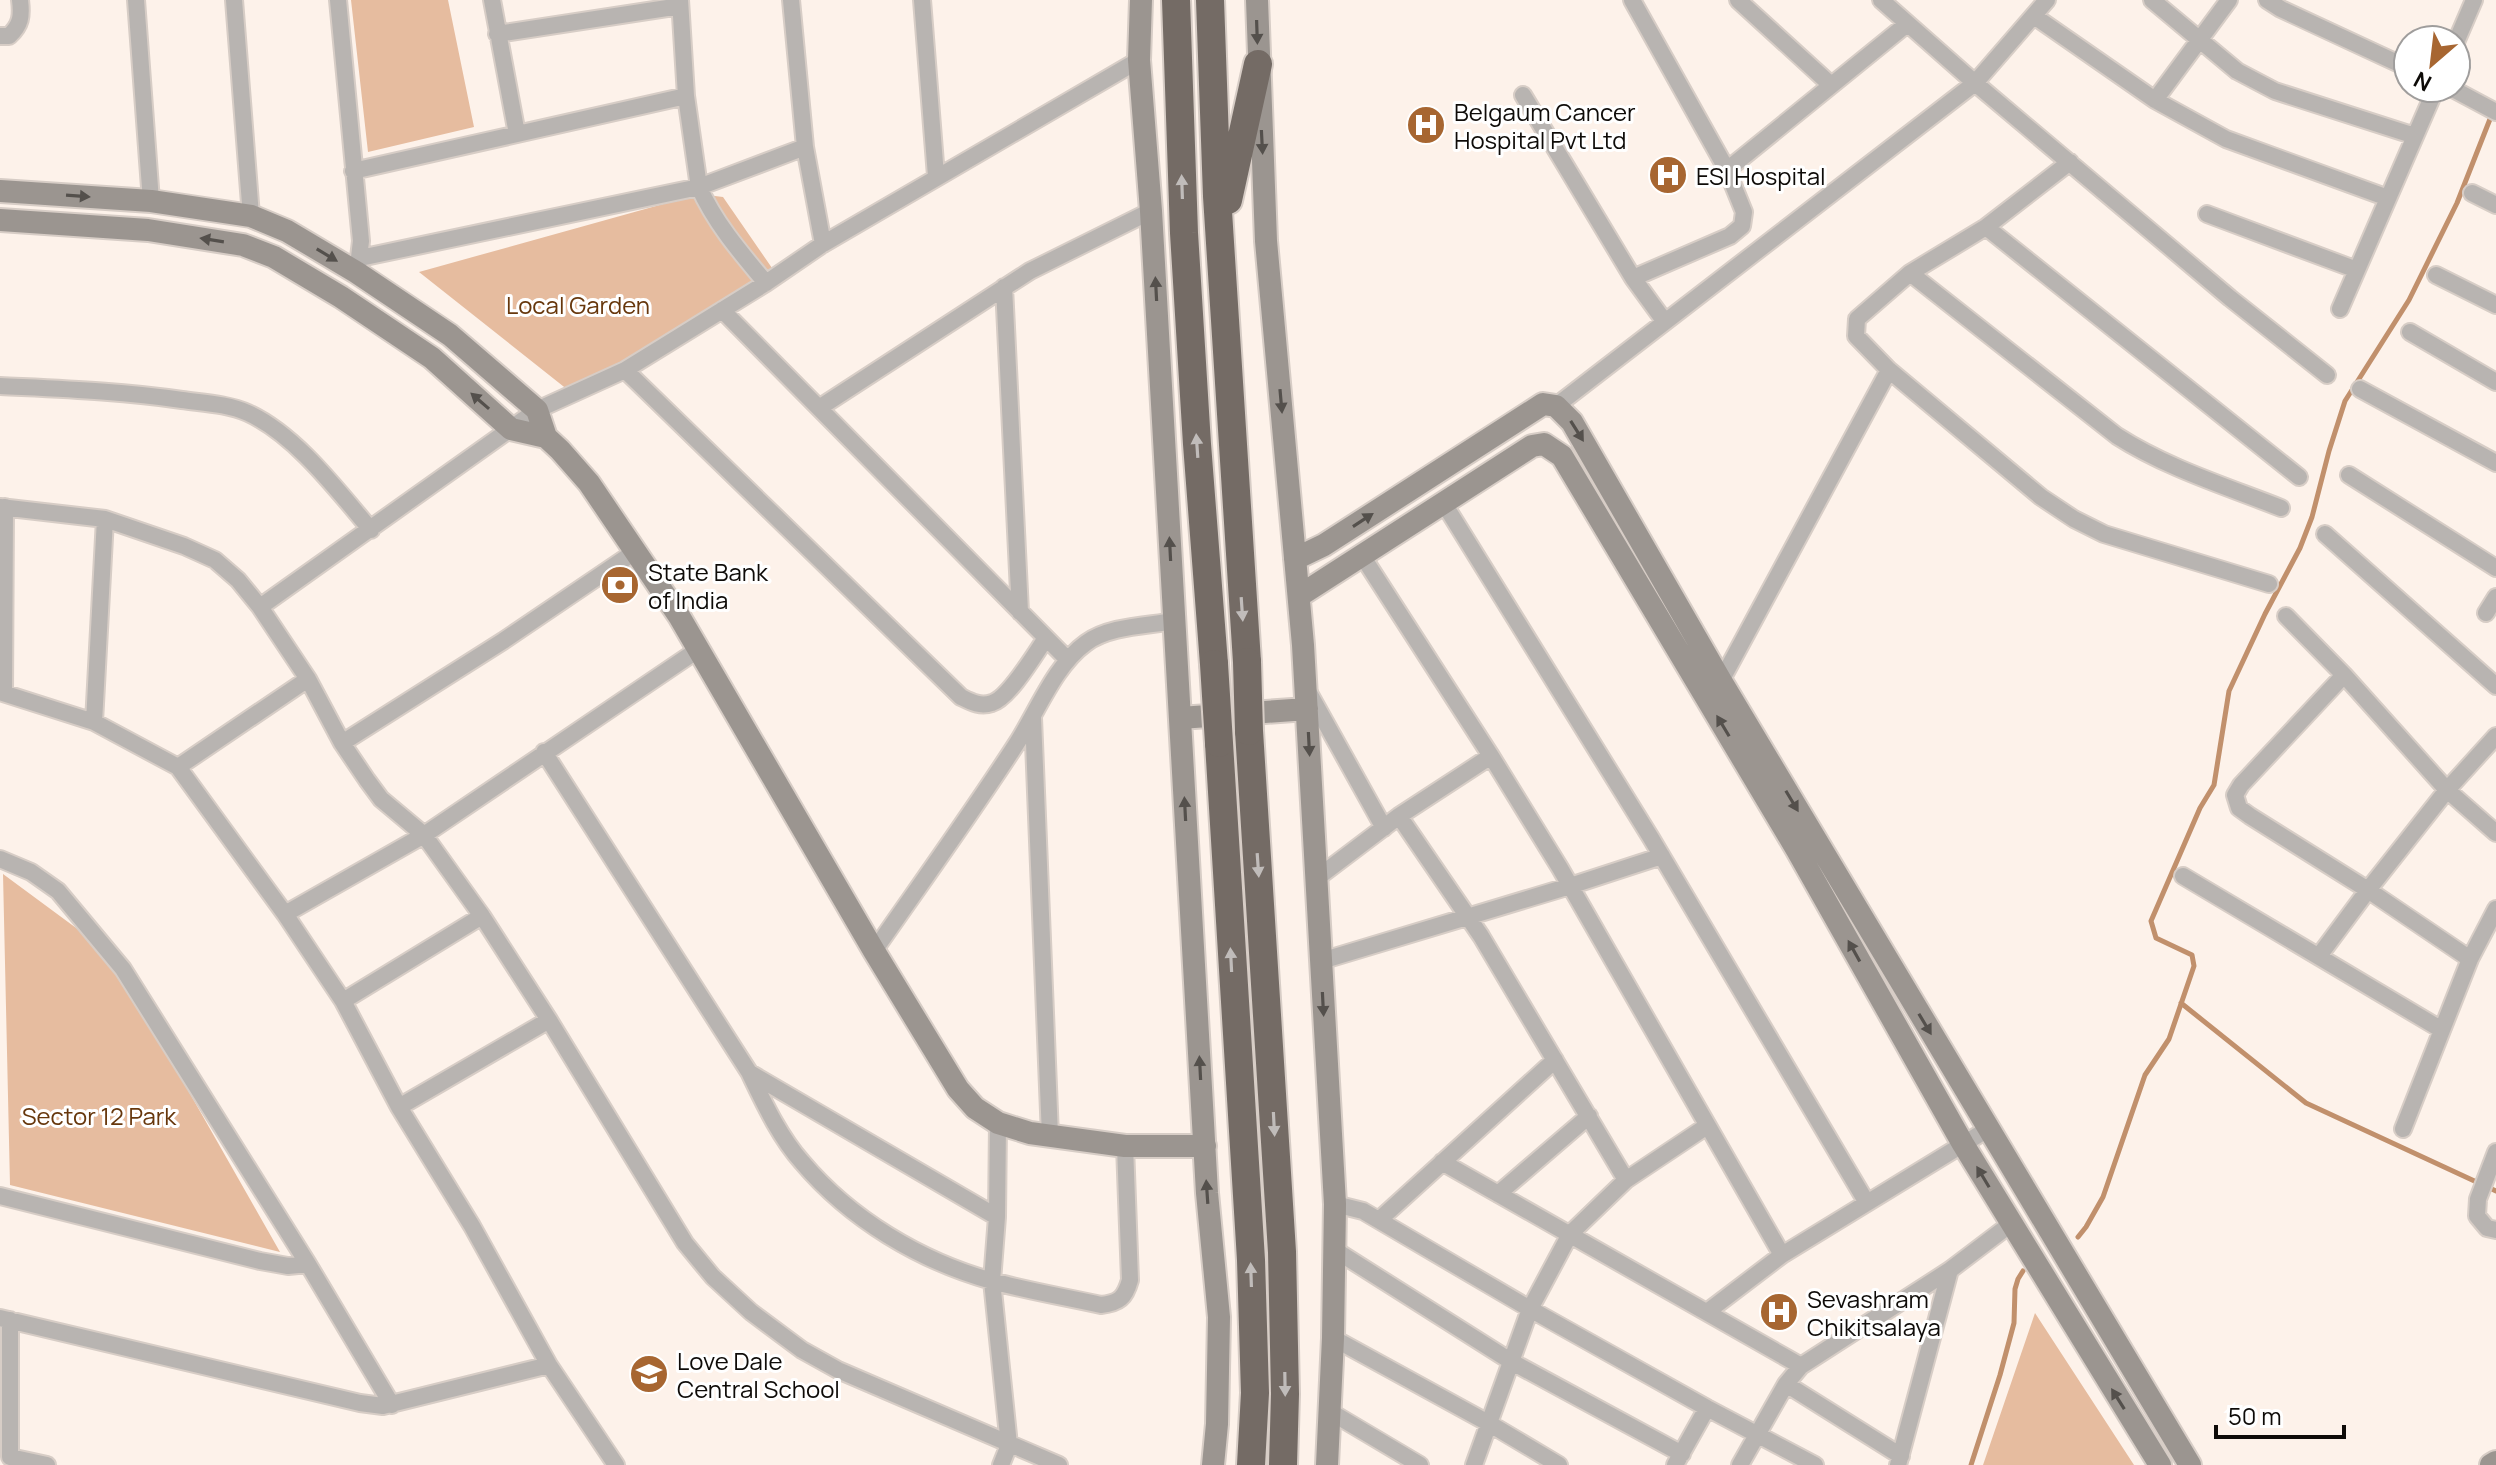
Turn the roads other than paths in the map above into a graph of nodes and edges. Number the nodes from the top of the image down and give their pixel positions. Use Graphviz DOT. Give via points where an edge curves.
graph roads {
  1 [pos="20,0"];
  2 [pos="136,0"];
  3 [pos="234,0"];
  4 [pos="338,0"];
  5 [pos="492,0"];
  6 [pos="791,0"];
  7 [pos="922,0"];
  8 [pos="1141,0"];
  9 [pos="1176,0"];
  10 [pos="1210,0"];
  11 [pos="1257,0"];
  12 [pos="1632,0"];
  13 [pos="1738,0"];
  14 [pos="1881,0"];
  15 [pos="2047,0"];
  16 [pos="2152,0"];
  17 [pos="2229,0"];
  18 [pos="2267,0"];
  19 [pos="2474,0"];
  20 [pos="680,3"];
  21 [pos="2034,16"];
  22 [pos="1907,24"];
  23 [pos="2464,24"];
  24 [pos="497,34"];
  25 [pos="0,36"];
  26 [pos="2200,38"];
  27 [pos="1139,60"];
  28 [pos="2392,61"];
  29 [pos="1258,64"];
  30 [pos="1975,83"];
  31 [pos="1831,85"];
  32 [pos="1523,95"];
  33 [pos="686,96"];
  34 [pos="2472,99"];
  35 [pos="2155,100"];
  36 [pos="2429,104"];
  37 [pos="2492,110"];
  38 [pos="517,134"];
  39 [pos="2415,136"];
  40 [pos="805,147"];
  41 [pos="2070,162"];
  42 [pos="1727,170"];
  43 [pos="353,171"];
  44 [pos="936,176"];
  45 [pos="699,187"];
  46 [pos="0,191"];
  47 [pos="2472,193"];
  48 [pos="2388,198"];
  49 [pos="151,201"];
  50 [pos="2496,205"];
  51 [pos="1151,211"];
  52 [pos="2207,214"];
  53 [pos="251,216"];
  54 [pos="0,220"];
  55 [pos="1986,227"];
  56 [pos="1221,237"];
  57 [pos="823,244"];
  58 [pos="358,265"];
  59 [pos="2357,270"];
  60 [pos="1910,273"];
  61 [pos="2436,275"];
  62 [pos="1633,278"];
  63 [pos="766,283"];
  64 [pos="1004,287"];
  65 [pos="2496,305"];
  66 [pos="2340,309"];
  67 [pos="722,310"];
  68 [pos="1665,322"];
  69 [pos="2410,332"];
  70 [pos="625,370"];
  71 [pos="1889,370"];
  72 [pos="2327,375"];
  73 [pos="2496,382"];
  74 [pos="0,386"];
  75 [pos="2360,389"];
  76 [pos="1556,406"];
  77 [pos="819,408"];
  78 [pos="537,410"];
  79 [pos="511,429"];
  80 [pos="546,437"];
  81 [pos="2496,463"];
  82 [pos="2349,475"];
  83 [pos="2299,477"];
  84 [pos="1443,502"];
  85 [pos="3,507"];
  86 [pos="2281,508"];
  87 [pos="105,519"];
  88 [pos="371,530"];
  89 [pos="2325,534"];
  90 [pos="636,551"];
  91 [pos="1361,554"];
  92 [pos="1295,559"];
  93 [pos="2496,568"];
  94 [pos="2269,584"];
  95 [pos="1299,596"];
  96 [pos="2496,597"];
  97 [pos="260,607"];
  98 [pos="1020,612"];
  99 [pos="2486,613"];
  100 [pos="2286,616"];
  101 [pos="1174,621"];
  102 [pos="1046,638"];
  103 [pos="699,649"];
  104 [pos="1067,659"];
  105 [pos="2344,675"];
  106 [pos="308,679"];
  107 [pos="1721,681"];
  108 [pos="2496,686"];
  109 [pos="2,692"];
  110 [pos="1307,698"];
  111 [pos="1033,718"];
  112 [pos="1180,718"];
  113 [pos="94,722"];
  114 [pos="2496,736"];
  115 [pos="342,743"];
  116 [pos="544,752"];
  117 [pos="1491,756"];
  118 [pos="178,767"];
  119 [pos="2447,790"];
  120 [pos="1399,816"];
  121 [pos="1384,828"];
  122 [pos="2496,833"];
  123 [pos="424,835"];
  124 [pos="1662,856"];
  125 [pos="0,859"];
  126 [pos="2183,876"];
  127 [pos="1317,878"];
  128 [pos="1570,886"];
  129 [pos="2368,890"];
  130 [pos="2496,909"];
  131 [pos="285,914"];
  132 [pos="482,916"];
  133 [pos="1469,916"];
  134 [pos="874,951"];
  135 [pos="2319,956"];
  136 [pos="2470,959"];
  137 [pos="1321,961"];
  138 [pos="343,1001"];
  139 [pos="549,1020"];
  140 [pos="2442,1030"];
  141 [pos="1555,1060"];
  142 [pos="749,1072"];
  143 [pos="399,1107"];
  144 [pos="1589,1116"];
  145 [pos="998,1123"];
  146 [pos="1707,1126"];
  147 [pos="1988,1129"];
  148 [pos="2403,1129"];
  149 [pos="1050,1136"];
  150 [pos="1963,1144"];
  151 [pos="1125,1146"];
  152 [pos="1205,1146"];
  153 [pos="2496,1152"];
  154 [pos="1442,1162"];
  155 [pos="1626,1180"];
  156 [pos="1498,1194"];
  157 [pos="0,1196"];
  158 [pos="1867,1203"];
  159 [pos="1335,1204"];
  160 [pos="997,1217"];
  161 [pos="1379,1220"];
  162 [pos="2012,1223"];
  163 [pos="2496,1230"];
  164 [pos="1570,1234"];
  165 [pos="2059,1248"];
  166 [pos="1335,1250"];
  167 [pos="1782,1255"];
  168 [pos="2034,1262"];
  169 [pos="308,1264"];
  170 [pos="1950,1270"];
  171 [pos="992,1281"];
  172 [pos="1530,1309"];
  173 [pos="1707,1312"];
  174 [pos="5,1319"];
  175 [pos="1333,1338"];
  176 [pos="1512,1362"];
  177 [pos="549,1365"];
  178 [pos="1801,1366"];
  179 [pos="1786,1384"];
  180 [pos="392,1405"];
  181 [pos="1707,1408"];
  182 [pos="1329,1411"];
  183 [pos="1490,1424"];
  184 [pos="1756,1434"];
  185 [pos="1009,1445"];
  186 [pos="1678,1459"];
  187 [pos="10,1461"];
  188 [pos="1900,1461"];
  189 [pos="2496,1462"];
  190 [pos="47,1465"];
  191 [pos="616,1465"];
  192 [pos="1001,1465"];
  193 [pos="1059,1465"];
  194 [pos="1213,1465"];
  195 [pos="1251,1465"];
  196 [pos="1283,1465"];
  197 [pos="1327,1465"];
  198 [pos="1420,1465"];
  199 [pos="1474,1465"];
  200 [pos="1559,1465"];
  201 [pos="1740,1465"];
  202 [pos="1815,1465"];
  203 [pos="2160,1465"];
  204 [pos="2190,1465"];
  205 [pos="2491,1465"];
  1 -- 25 [label="street" via="19,27"];
  2 -- 49 [label="street"];
  3 -- 53 [label="street"];
  4 -- 43 [label="street"];
  5 -- 24 [label="street"];
  6 -- 40 [label="street"];
  7 -- 44 [label="street"];
  8 -- 27 [label="street"];
  195 -- 9 [label="highway, one-way, bridge" via="1251,1260 1185,248"];
  10 -- 56 [label="highway"];
  11 -- 29 [label="street, one-way"];
  12 -- 42 [label="street"];
  13 -- 31 [label="street"];
  14 -- 22 [label="street"];
  15 -- 21 [label="street"];
  16 -- 26 [label="street"];
  17 -- 26 [label="street"];
  18 -- 28 [label="street"];
  19 -- 23 [label="street"];
  20 -- 24 [label="street"];
  20 -- 33 [label="street"];
  21 -- 30 [label="street"];
  21 -- 35 [label="street"];
  22 -- 30 [label="street"];
  22 -- 31 [label="street"];
  24 -- 38 [label="street"];
  26 -- 35 [label="street"];
  26 -- 39 [label="street" via="2237,71 2275,91"];
  27 -- 44 [label="street"];
  27 -- 51 [label="street"];
  29 -- 56 [label="highway"];
  29 -- 92 [label="street, one-way" via="1266,241"];
  30 -- 41 [label="street"];
  30 -- 68 [label="street"];
  31 -- 42 [label="street"];
  32 -- 62 [label="street"];
  33 -- 38 [label="street"];
  33 -- 45 [label="street"];
  34 -- 37 [label="street"];
  35 -- 48 [label="street" via="2226,139"];
  36 -- 39 [label="street"];
  38 -- 43 [label="street"];
  39 -- 48 [label="street"];
  40 -- 45 [label="street"];
  40 -- 57 [label="street"];
  41 -- 55 [label="street"];
  41 -- 72 [label="street"];
  42 -- 62 [label="street" via="1744,212 1742,226"];
  43 -- 58 [label="street" via="361,241"];
  44 -- 57 [label="street"];
  45 -- 58 [label="street"];
  45 -- 63 [label="street" via="726,235"];
  46 -- 49 [label="street, one-way"];
  47 -- 50 [label="street"];
  48 -- 59 [label="street"];
  49 -- 53 [label="street"];
  51 -- 64 [label="street"];
  101 -- 51 [label="street, one-way"];
  52 -- 59 [label="street"];
  53 -- 58 [label="street, one-way"];
  79 -- 54 [label="street, one-way" via="432,358 274,257 243,245 148,230"];
  55 -- 60 [label="street"];
  55 -- 83 [label="street"];
  56 -- 196 [label="highway, one-way, bridge" via="1282,1252"];
  57 -- 63 [label="street"];
  58 -- 78 [label="street"];
  59 -- 66 [label="street"];
  60 -- 71 [label="street" via="1857,319 1856,336"];
  60 -- 86 [label="street" via="2117,436 2160,461"];
  61 -- 65 [label="street"];
  62 -- 68 [label="street"];
  63 -- 67 [label="street"];
  64 -- 77 [label="street"];
  64 -- 98 [label="street"];
  67 -- 70 [label="street"];
  67 -- 77 [label="street"];
  68 -- 76 [label="street"];
  69 -- 73 [label="street"];
  70 -- 78 [label="street"];
  70 -- 102 [label="street" via="961,697 978,705 994,703"];
  71 -- 94 [label="street" via="2074,519 2104,534"];
  71 -- 107 [label="street"];
  74 -- 88 [label="street" via="120,391 248,413 303,454"];
  75 -- 81 [label="street"];
  92 -- 76 [label="street, one-way" via="1543,404"];
  76 -- 107 [label="street, one-way" via="1572,422"];
  77 -- 98 [label="street"];
  78 -- 79 [label="street"];
  78 -- 80 [label="street"];
  79 -- 80 [label="street"];
  79 -- 88 [label="street"];
  80 -- 90 [label="street" via="589,483"];
  82 -- 93 [label="street"];
  84 -- 91 [label="street"];
  84 -- 124 [label="street"];
  150 -- 84 [label="street, one-way" via="1797,850 1562,456 1544,444 1532,446"];
  85 -- 87 [label="street"];
  85 -- 109 [label="street"];
  87 -- 97 [label="street" via="215,560"];
  87 -- 113 [label="street"];
  88 -- 97 [label="street"];
  89 -- 108 [label="street"];
  90 -- 103 [label="street"];
  90 -- 115 [label="street"];
  91 -- 95 [label="street"];
  91 -- 117 [label="street"];
  92 -- 95 [label="street"];
  95 -- 110 [label="street"];
  96 -- 99 [label="street"];
  97 -- 106 [label="street"];
  98 -- 102 [label="street"];
  100 -- 105 [label="street"];
  101 -- 104 [label="street" via="1102,633"];
  101 -- 112 [label="street"];
  102 -- 104 [label="street"];
  103 -- 116 [label="street"];
  103 -- 134 [label="street"];
  104 -- 111 [label="street"];
  105 -- 119 [label="street"];
  105 -- 129 [label="street" via="2235,795 2239,808 2250,816"];
  106 -- 115 [label="street"];
  106 -- 118 [label="street"];
  107 -- 147 [label="street, one-way"];
  109 -- 113 [label="street"];
  110 -- 112 [label="street"];
  110 -- 121 [label="street"];
  110 -- 127 [label="street, one-way"];
  111 -- 134 [label="street"];
  111 -- 149 [label="street"];
  152 -- 112 [label="street, one-way"];
  113 -- 118 [label="street"];
  114 -- 119 [label="street"];
  115 -- 123 [label="street" via="381,799"];
  116 -- 123 [label="street"];
  116 -- 142 [label="street"];
  117 -- 120 [label="street"];
  117 -- 128 [label="street"];
  118 -- 131 [label="street"];
  119 -- 122 [label="street"];
  119 -- 129 [label="street"];
  120 -- 121 [label="street"];
  120 -- 133 [label="street"];
  121 -- 127 [label="street"];
  123 -- 131 [label="street"];
  123 -- 132 [label="street"];
  124 -- 128 [label="street"];
  124 -- 158 [label="street"];
  125 -- 169 [label="street" via="58,891 123,969"];
  126 -- 135 [label="street"];
  127 -- 137 [label="street"];
  128 -- 133 [label="street"];
  128 -- 146 [label="street"];
  129 -- 135 [label="street"];
  129 -- 136 [label="street"];
  130 -- 136 [label="street"];
  131 -- 138 [label="street"];
  132 -- 138 [label="street"];
  132 -- 139 [label="street"];
  133 -- 137 [label="street"];
  133 -- 141 [label="street"];
  134 -- 145 [label="street" via="958,1089"];
  135 -- 140 [label="street"];
  136 -- 140 [label="street"];
  137 -- 159 [label="street, one-way"];
  138 -- 143 [label="street"];
  139 -- 143 [label="street"];
  139 -- 185 [label="street" via="685,1243 713,1277 802,1350"];
  140 -- 148 [label="street"];
  141 -- 144 [label="street"];
  141 -- 154 [label="street"];
  142 -- 160 [label="street"];
  142 -- 171 [label="street" via="800,1161 837,1199 934,1259"];
  143 -- 177 [label="street"];
  144 -- 155 [label="street"];
  144 -- 156 [label="street"];
  145 -- 149 [label="street"];
  145 -- 160 [label="street"];
  146 -- 155 [label="street"];
  146 -- 167 [label="street"];
  147 -- 150 [label="street"];
  147 -- 165 [label="street"];
  149 -- 151 [label="street"];
  150 -- 158 [label="street"];
  162 -- 150 [label="street, one-way"];
  151 -- 152 [label="street"];
  151 -- 171 [label="street" via="1130,1280 1126,1295 1101,1305"];
  194 -- 152 [label="street, one-way" via="1219,1317"];
  153 -- 163 [label="street" via="2477,1216"];
  154 -- 156 [label="street"];
  154 -- 161 [label="street"];
  155 -- 164 [label="street"];
  156 -- 164 [label="street"];
  157 -- 169 [label="street" via="260,1261"];
  158 -- 167 [label="street"];
  159 -- 161 [label="street"];
  159 -- 166 [label="street"];
  160 -- 171 [label="street"];
  161 -- 172 [label="street"];
  162 -- 168 [label="street"];
  162 -- 170 [label="street"];
  164 -- 172 [label="street"];
  164 -- 173 [label="street"];
  165 -- 168 [label="street"];
  165 -- 204 [label="street"];
  166 -- 175 [label="street"];
  166 -- 176 [label="street"];
  167 -- 173 [label="street"];
  203 -- 168 [label="street, one-way"];
  169 -- 180 [label="street"];
  170 -- 178 [label="street"];
  170 -- 188 [label="street"];
  171 -- 185 [label="street"];
  172 -- 176 [label="street"];
  172 -- 181 [label="street"];
  173 -- 178 [label="street"];
  174 -- 180 [label="street" via="360,1403"];
  174 -- 187 [label="street"];
  175 -- 182 [label="street"];
  175 -- 183 [label="street"];
  176 -- 183 [label="street"];
  176 -- 186 [label="street"];
  177 -- 180 [label="street"];
  177 -- 191 [label="street"];
  178 -- 179 [label="street"];
  179 -- 184 [label="street"];
  179 -- 188 [label="street"];
  181 -- 184 [label="street"];
  181 -- 186 [label="street"];
  182 -- 197 [label="street"];
  182 -- 198 [label="street"];
  183 -- 199 [label="street"];
  183 -- 200 [label="street"];
  184 -- 201 [label="street"];
  184 -- 202 [label="street"];
  185 -- 192 [label="street"];
  185 -- 193 [label="street"];
  187 -- 190 [label="street"];
  189 -- 205 [label="street"];
}
